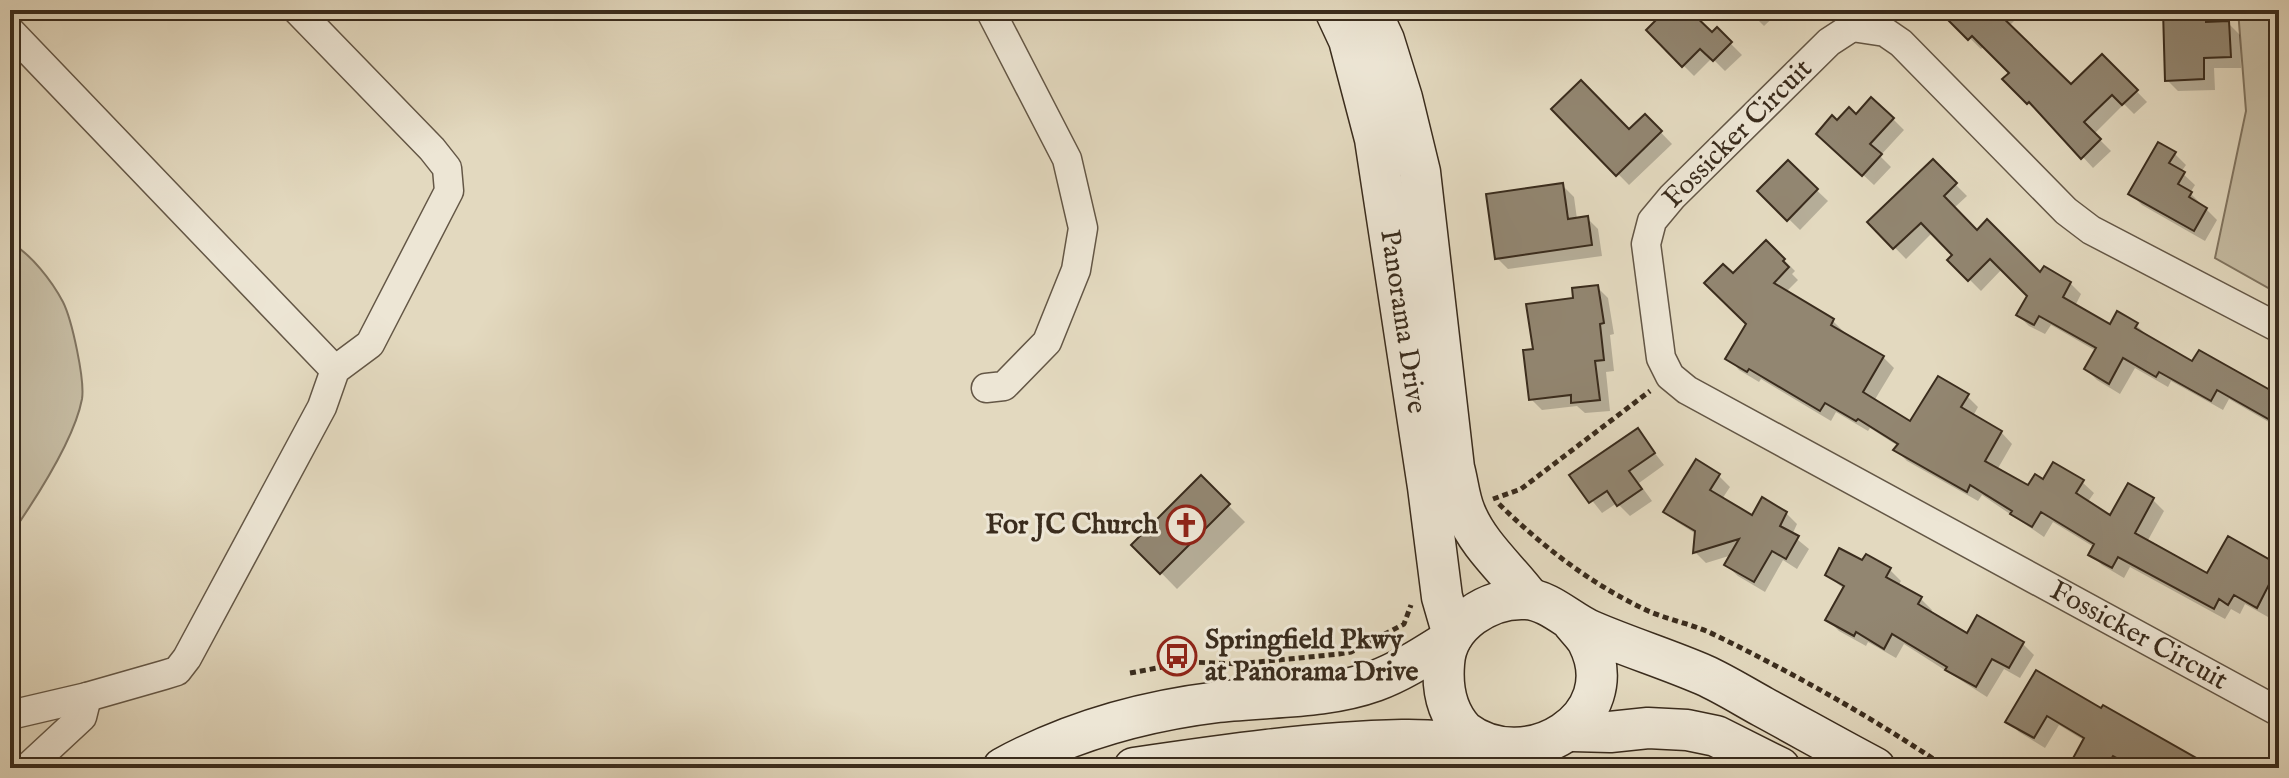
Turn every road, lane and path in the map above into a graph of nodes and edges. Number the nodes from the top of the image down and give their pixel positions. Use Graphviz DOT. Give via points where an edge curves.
graph roads {
  1 [pos="297,10"];
  2 [pos="990,10"];
  3 [pos="1335,10"];
  4 [pos="1370,10"];
  5 [pos="1888,21"];
  6 [pos="10,31"];
  7 [pos="2279,328"];
  8 [pos="335,370"];
  9 [pos="1670,376"];
  10 [pos="986,388"];
  11 [pos="1487,486"];
  12 [pos="1492,498"];
  13 [pos="1510,526"];
  14 [pos="1412,591"];
  15 [pos="1529,598"];
  16 [pos="1573,623"];
  17 [pos="1452,638"];
  18 [pos="1130,673"];
  19 [pos="87,697"];
  20 [pos="2279,712"];
  21 [pos="10,715"];
  22 [pos="1573,731"];
  23 [pos="1482,744"];
  24 [pos="27,768"];
  25 [pos="1003,768"];
  26 [pos="1134,768"];
  27 [pos="1780,768"];
  28 [pos="1875,768"];
  29 [pos="1947,768"];
  1 -- 8 [label="street" via="447,168 449,191 370,344"];
  2 -- 10 [label="street" via="1067,159 1083,228 1076,270 1047,342 1004,386"];
  3 -- 17 [label="main road, Panorama Drive" via="1349,40 1375,139"];
  4 -- 15 [label="main road, Panorama Drive" via="1402,98 1420,172 1454,468 1464,511"];
  5 -- 7 [label="street, Fossicker Circuit" via="1901,43 2066,211 2091,230"];
  5 -- 9 [label="street, Fossicker Circuit" via="1852,27 1829,42 1652,221 1646,244 1661,358"];
  6 -- 8 [label="street"];
  8 -- 19 [label="street" via="322,407 187,658 177,671"];
  9 -- 12 [label="path" via="1521,489"];
  9 -- 20 [label="street, Fossicker Circuit" via="1687,390"];
  11 -- 12 [label="path"];
  12 -- 13 [label="path"];
  12 -- 29 [label="path" via="1534,538 1605,590 1649,612 1712,633 1889,729"];
  14 -- 18 [label="path" via="1404,624 1351,652 1238,664 1190,662"];
  15 -- 16 [label="main road"];
  15 -- 17 [label="main road" via="1479,610"];
  16 -- 22 [label="main road" via="1588,642 1597,672 1588,714"];
  16 -- 28 [label="main road" via="1706,676"];
  17 -- 23 [label="main road" via="1444,657 1446,700 1465,732"];
  17 -- 25 [label="main road" via="1374,682 1149,714 1102,726"];
  19 -- 21 [label="street"];
  19 -- 24 [label="street" via="82,717"];
  22 -- 23 [label="main road" via="1540,753 1499,752"];
  22 -- 27 [label="main road" via="1687,730 1716,736"];
  23 -- 26 [label="main road" via="1405,740 1310,745"];
}
